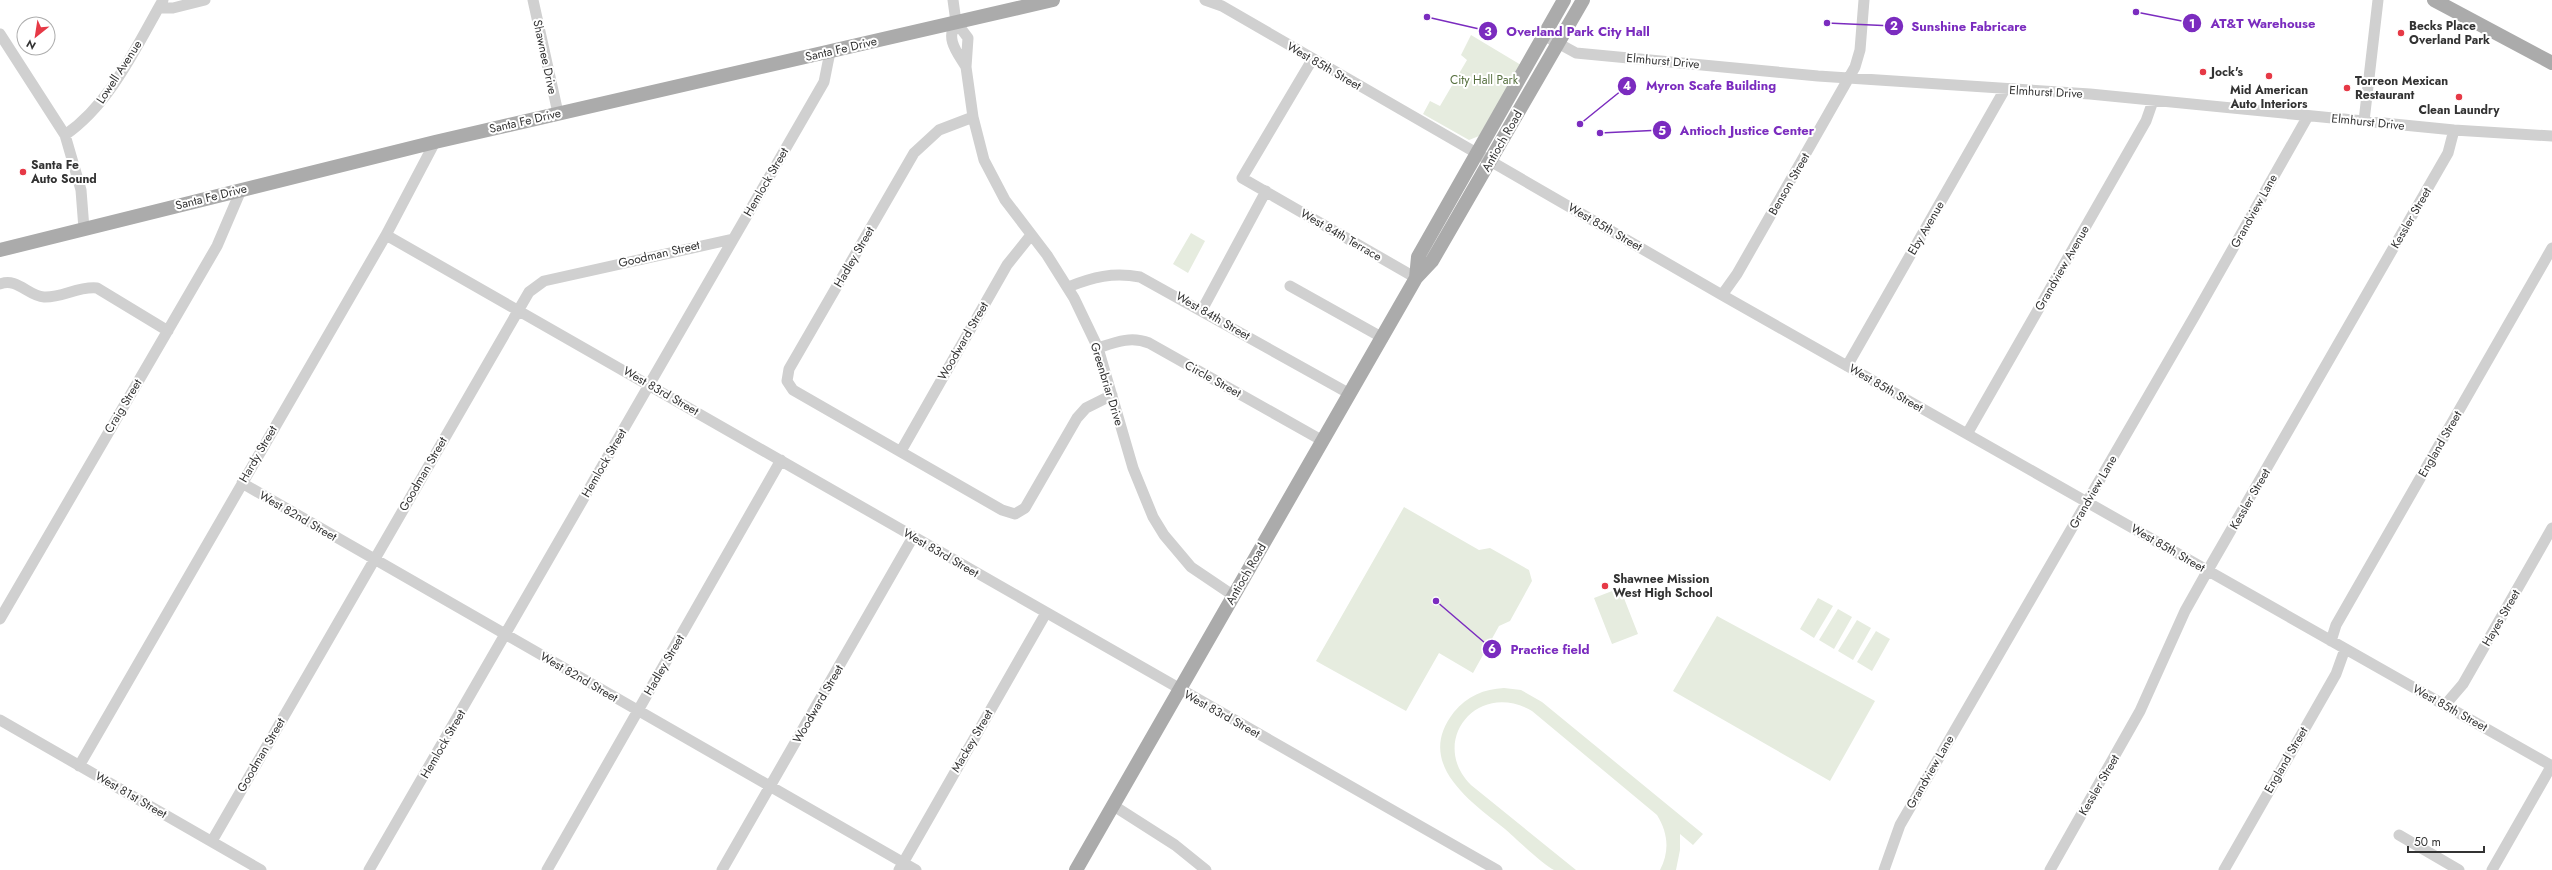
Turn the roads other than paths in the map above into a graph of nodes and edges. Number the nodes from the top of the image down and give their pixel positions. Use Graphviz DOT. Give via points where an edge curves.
graph roads {
  1 [pos="205,0"];
  2 [pos="533,0"];
  3 [pos="953,0"];
  4 [pos="1053,0"];
  5 [pos="1205,0"];
  6 [pos="1564,0"];
  7 [pos="1583,0"];
  8 [pos="1864,0"];
  9 [pos="2378,0"];
  10 [pos="2434,0"];
  11 [pos="1221,3"];
  12 [pos="161,4"];
  13 [pos="956,22"];
  14 [pos="0,34"];
  15 [pos="1543,35"];
  16 [pos="1558,43"];
  17 [pos="830,52"];
  18 [pos="1312,60"];
  19 [pos="2552,63"];
  20 [pos="966,68"];
  21 [pos="1848,78"];
  22 [pos="2005,89"];
  23 [pos="2154,101"];
  24 [pos="558,113"];
  25 [pos="2308,116"];
  26 [pos="972,117"];
  27 [pos="2364,121"];
  28 [pos="2454,130"];
  29 [pos="65,135"];
  30 [pos="2552,136"];
  31 [pos="435,142"];
  32 [pos="1476,153"];
  33 [pos="1490,161"];
  34 [pos="241,190"];
  35 [pos="1266,191"];
  36 [pos="84,229"];
  37 [pos="386,235"];
  38 [pos="1031,235"];
  39 [pos="733,239"];
  40 [pos="2552,248"];
  41 [pos="0,250"];
  42 [pos="0,274"];
  43 [pos="1416,278"];
  44 [pos="0,284"];
  45 [pos="1290,286"];
  46 [pos="1068,288"];
  47 [pos="1722,295"];
  48 [pos="518,308"];
  49 [pos="1202,310"];
  50 [pos="168,331"];
  51 [pos="1383,338"];
  52 [pos="1098,348"];
  53 [pos="1847,366"];
  54 [pos="649,385"];
  55 [pos="1350,394"];
  56 [pos="1112,395"];
  57 [pos="1967,434"];
  58 [pos="1323,441"];
  59 [pos="901,451"];
  60 [pos="781,460"];
  61 [pos="242,483"];
  62 [pos="2088,502"];
  63 [pos="2552,528"];
  64 [pos="913,537"];
  65 [pos="374,560"];
  66 [pos="2208,570"];
  67 [pos="1234,596"];
  68 [pos="1046,613"];
  69 [pos="0,619"];
  70 [pos="506,635"];
  71 [pos="2331,640"];
  72 [pos="2345,649"];
  73 [pos="1180,690"];
  74 [pos="2445,705"];
  75 [pos="638,710"];
  76 [pos="0,720"];
  77 [pos="2552,765"];
  78 [pos="79,766"];
  79 [pos="770,787"];
  80 [pos="1114,806"];
  81 [pos="2399,835"];
  82 [pos="212,841"];
  83 [pos="901,866"];
  84 [pos="261,870"];
  85 [pos="369,870"];
  86 [pos="547,870"];
  87 [pos="722,870"];
  88 [pos="916,870"];
  89 [pos="1076,870"];
  90 [pos="1206,870"];
  91 [pos="1497,870"];
  92 [pos="1884,870"];
  93 [pos="2050,870"];
  94 [pos="2224,870"];
  95 [pos="2459,870"];
  96 [pos="2492,870"];
  1 -- 12 [label="street" via="173,8"];
  2 -- 24 [label="street, Shawnee Drive"];
  3 -- 13 [label="street"];
  4 -- 13 [label="main road, Santa Fe Drive"];
  5 -- 11 [label="street, West 85th Street"];
  6 -- 15 [label="main road, Antioch Road"];
  7 -- 16 [label="main road, Antioch Road"];
  8 -- 21 [label="street, Benson Street" via="1860,50"];
  9 -- 27 [label="street"];
  10 -- 19 [label="main road"];
  11 -- 18 [label="street, West 85th Street"];
  12 -- 29 [label="street, Lowell Avenue" via="98,105 82,123"];
  13 -- 17 [label="main road, Santa Fe Drive"];
  13 -- 20 [label="street, Greenbriar Drive" via="968,38"];
  13 -- 20 [label="street, Greenbriar Drive" via="950,31 951,41"];
  14 -- 29 [label="street"];
  15 -- 16 [label="street, Elmhurst Drive"];
  15 -- 32 [label="main road, Antioch Road"];
  16 -- 21 [label="street, Elmhurst Drive" via="1576,53"];
  16 -- 33 [label="main road, Antioch Road"];
  17 -- 24 [label="main road, Santa Fe Drive"];
  17 -- 39 [label="street, Hemlock Street" via="824,82"];
  18 -- 32 [label="street, West 85th Street"];
  18 -- 35 [label="street" via="1242,178"];
  20 -- 26 [label="street, Greenbriar Drive"];
  21 -- 22 [label="street, Elmhurst Drive"];
  21 -- 47 [label="street, Benson Street" via="1825,123 1737,274"];
  22 -- 23 [label="street, Elmhurst Drive"];
  22 -- 53 [label="street, Eby Avenue"];
  23 -- 25 [label="street, Elmhurst Drive"];
  23 -- 57 [label="street, Grandview Avenue" via="2142,128"];
  24 -- 31 [label="main road, Santa Fe Drive"];
  25 -- 27 [label="street, Elmhurst Drive"];
  25 -- 62 [label="street, Grandview Lane"];
  26 -- 38 [label="street, Greenbriar Drive" via="984,160 996,185"];
  26 -- 59 [label="street, Hadley Street" via="939,130 914,153 789,369 787,381 793,390"];
  27 -- 28 [label="street, Elmhurst Drive"];
  28 -- 30 [label="street, Elmhurst Drive"];
  28 -- 66 [label="street, Kessler Street" via="2448,153"];
  29 -- 36 [label="street" via="80,190"];
  31 -- 34 [label="main road, Santa Fe Drive"];
  31 -- 37 [label="street, Hardy Street"];
  32 -- 33 [label="street, West 85th Street"];
  32 -- 43 [label="main road, Antioch Road" via="1418,257"];
  33 -- 43 [label="main road, Antioch Road" via="1432,261"];
  33 -- 47 [label="street, West 85th Street"];
  34 -- 36 [label="main road, Santa Fe Drive"];
  34 -- 50 [label="street, Craig Street" via="217,246"];
  35 -- 43 [label="street, West 84th Terrace"];
  35 -- 49 [label="street"];
  36 -- 41 [label="main road, Santa Fe Drive"];
  37 -- 48 [label="street, West 83rd Street"];
  37 -- 61 [label="street, Hardy Street"];
  38 -- 46 [label="street, Greenbriar Drive"];
  38 -- 59 [label="street, Woodward Street" via="1007,265"];
  39 -- 48 [label="street, Goodman Street" via="544,281 528,292"];
  39 -- 54 [label="street, Hemlock Street"];
  40 -- 71 [label="street, England Street" via="2336,625"];
  42 -- 44 [label="street"];
  43 -- 51 [label="main road, Antioch Road"];
  44 -- 50 [label="street" via="12,282 44,297 86,287 97,288"];
  45 -- 51 [label="street"];
  46 -- 49 [label="street, West 84th Street" via="1091,278 1123,273 1140,276 1156,283"];
  46 -- 52 [label="street, Greenbriar Drive"];
  47 -- 53 [label="street, West 85th Street"];
  48 -- 54 [label="street, West 83rd Street"];
  48 -- 65 [label="street, Goodman Street"];
  49 -- 55 [label="street, West 84th Street"];
  50 -- 69 [label="street, Craig Street"];
  51 -- 55 [label="main road, Antioch Road"];
  52 -- 56 [label="street, Greenbriar Drive"];
  52 -- 58 [label="street, Circle Street" via="1120,340 1138,339 1149,343"];
  53 -- 57 [label="street, West 85th Street"];
  54 -- 60 [label="street, West 83rd Street"];
  54 -- 70 [label="street, Hemlock Street"];
  55 -- 58 [label="main road, Antioch Road"];
  56 -- 59 [label="street" via="1086,408 1077,418 1025,508 1014,514 1002,510"];
  56 -- 67 [label="street, Greenbriar Drive" via="1134,468 1153,517 1164,536 1191,567"];
  57 -- 62 [label="street, West 85th Street"];
  58 -- 67 [label="main road, Antioch Road"];
  60 -- 64 [label="street, West 83rd Street"];
  60 -- 75 [label="street, Hadley Street"];
  61 -- 65 [label="street, West 82nd Street"];
  61 -- 78 [label="street, Hardy Street"];
  62 -- 66 [label="street, West 85th Street"];
  62 -- 92 [label="street, Grandview Lane" via="1900,825"];
  63 -- 74 [label="street, Hayes Street" via="2463,684"];
  64 -- 68 [label="street, West 83rd Street"];
  64 -- 79 [label="street, Woodward Street"];
  65 -- 70 [label="street, West 82nd Street"];
  65 -- 82 [label="street, Goodman Street"];
  66 -- 71 [label="street, West 85th Street"];
  66 -- 93 [label="street, Kessler Street" via="2185,611 2140,711"];
  67 -- 73 [label="main road, Antioch Road"];
  68 -- 73 [label="street, West 83rd Street"];
  68 -- 83 [label="street, Mackey Street"];
  70 -- 75 [label="street, West 82nd Street"];
  70 -- 85 [label="street, Hemlock Street"];
  71 -- 72 [label="street, West 85th Street"];
  72 -- 74 [label="street, West 85th Street"];
  72 -- 94 [label="street, England Street" via="2336,674"];
  73 -- 80 [label="main road, Antioch Road"];
  73 -- 91 [label="street, West 83rd Street"];
  74 -- 77 [label="street, West 85th Street"];
  75 -- 79 [label="street, West 82nd Street"];
  75 -- 86 [label="street, Hadley Street"];
  76 -- 78 [label="street, West 81st Street"];
  77 -- 96 [label="street"];
  78 -- 82 [label="street, West 81st Street"];
  79 -- 83 [label="street, West 82nd Street"];
  79 -- 87 [label="street, Woodward Street"];
  80 -- 89 [label="main road, Antioch Road"];
  80 -- 90 [label="street" via="1175,845"];
  81 -- 95 [label="street"];
  82 -- 84 [label="street, West 81st Street"];
  83 -- 88 [label="street, West 82nd Street"];
}
